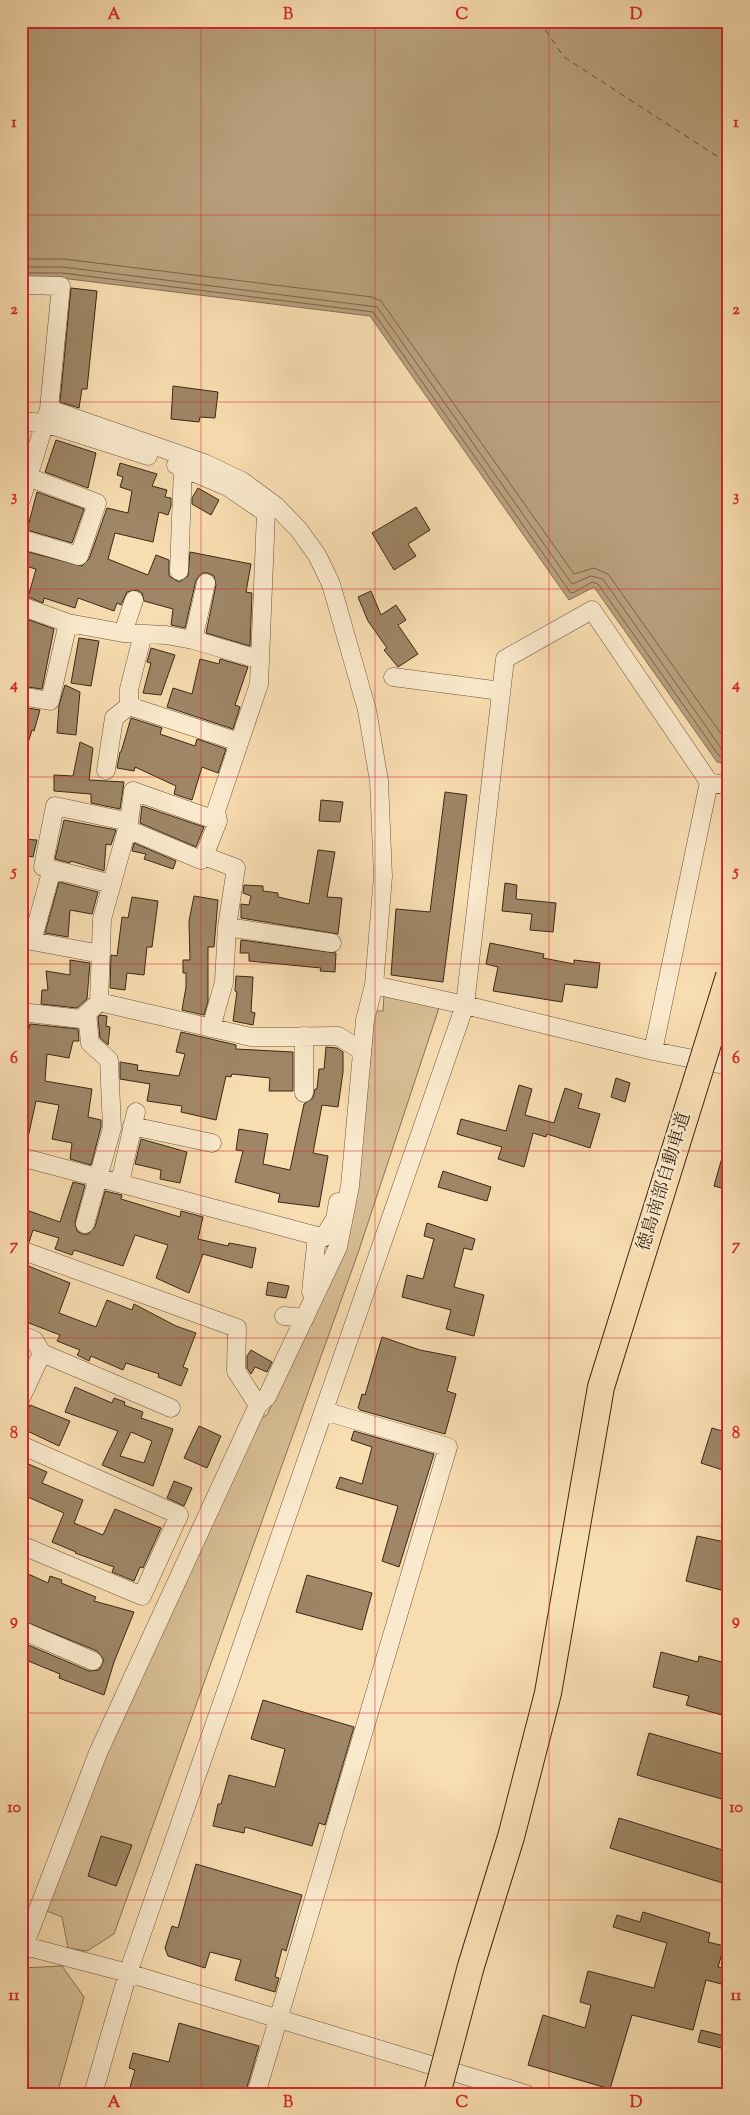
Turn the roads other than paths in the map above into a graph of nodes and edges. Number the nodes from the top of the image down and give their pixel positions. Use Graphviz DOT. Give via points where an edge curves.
graph roads {
  1 [pos="21,285"];
  2 [pos="46,416"];
  3 [pos="21,422"];
  4 [pos="183,468"];
  5 [pos="28,477"];
  6 [pos="21,500"];
  7 [pos="21,539"];
  8 [pos="179,571"];
  9 [pos="206,582"];
  10 [pos="134,600"];
  11 [pos="21,606"];
  12 [pos="68,623"];
  13 [pos="123,633"];
  14 [pos="143,634"];
  15 [pos="193,640"];
  16 [pos="258,659"];
  17 [pos="393,677"];
  18 [pos="501,691"];
  19 [pos="21,696"];
  20 [pos="130,706"];
  21 [pos="239,742"];
  22 [pos="106,770"];
  23 [pos="709,782"];
  24 [pos="729,786"];
  25 [pos="218,821"];
  26 [pos="128,826"];
  27 [pos="204,856"];
  28 [pos="52,869"];
  29 [pos="112,884"];
  30 [pos="227,927"];
  31 [pos="26,940"];
  32 [pos="332,943"];
  33 [pos="101,954"];
  34 [pos="729,976"];
  35 [pos="374,985"];
  36 [pos="465,1005"];
  37 [pos="93,1008"];
  38 [pos="21,1012"];
  39 [pos="365,1020"];
  40 [pos="211,1028"];
  41 [pos="304,1036"];
  42 [pos="338,1036"];
  43 [pos="362,1051"];
  44 [pos="653,1051"];
  45 [pos="729,1066"];
  46 [pos="304,1093"];
  47 [pos="212,1143"];
  48 [pos="21,1157"];
  49 [pos="99,1176"];
  50 [pos="120,1182"];
  51 [pos="86,1224"];
  52 [pos="327,1239"];
  53 [pos="21,1250"];
  54 [pos="307,1315"];
  55 [pos="284,1316"];
  56 [pos="21,1335"];
  57 [pos="42,1353"];
  58 [pos="21,1398"];
  59 [pos="258,1405"];
  60 [pos="171,1408"];
  61 [pos="324,1411"];
  62 [pos="21,1446"];
  63 [pos="21,1545"];
  64 [pos="21,1630"];
  65 [pos="93,1661"];
  66 [pos="22,1948"];
  67 [pos="128,1973"];
  68 [pos="277,2018"];
  69 [pos="93,2094"];
  70 [pos="256,2094"];
  71 [pos="437,2094"];
  72 [pos="526,2094"];
  1 -- 2 [label="street" via="61,286"];
  2 -- 3 [label="street"];
  2 -- 4 [label="street"];
  2 -- 5 [label="street"];
  2 -- 35 [label="street" via="204,463 242,481 276,506 317,554 331,584 367,710 379,781 383,876"];
  4 -- 8 [label="street"];
  4 -- 16 [label="street" via="228,487 266,512"];
  5 -- 6 [label="street"];
  5 -- 7 [label="street" via="97,504 79,556"];
  9 -- 15 [label="street"];
  10 -- 13 [label="street"];
  11 -- 12 [label="street"];
  12 -- 13 [label="street"];
  12 -- 19 [label="street" via="50,701"];
  13 -- 14 [label="street"];
  14 -- 15 [label="street"];
  14 -- 20 [label="street" via="130,689"];
  15 -- 16 [label="street"];
  16 -- 21 [label="street" via="259,684"];
  17 -- 18 [label="street"];
  18 -- 23 [label="street" via="504,660 592,610"];
  18 -- 36 [label="street"];
  20 -- 21 [label="street"];
  20 -- 22 [label="street" via="114,718"];
  21 -- 25 [label="street" via="216,811"];
  23 -- 24 [label="street"];
  23 -- 44 [label="street"];
  25 -- 26 [label="street" via="133,791"];
  25 -- 27 [label="street"];
  26 -- 27 [label="street" via="201,860"];
  26 -- 28 [label="street" via="55,806 43,867"];
  26 -- 29 [label="street"];
  27 -- 30 [label="street" via="236,868"];
  28 -- 29 [label="street"];
  28 -- 31 [label="street"];
  29 -- 33 [label="street" via="102,919"];
  30 -- 32 [label="street"];
  30 -- 40 [label="street" via="224,982"];
  31 -- 33 [label="street"];
  33 -- 37 [label="street"];
  34 -- 71 [label="highway, 徳島南部自動車道, bridge" via="601,1387 548,1692 511,1837 471,1966"];
  35 -- 36 [label="street"];
  35 -- 39 [label="street"];
  36 -- 44 [label="street"];
  36 -- 61 [label="street"];
  37 -- 38 [label="street" via="81,1019"];
  37 -- 40 [label="street"];
  37 -- 49 [label="street" via="90,1043 108,1060 112,1128"];
  39 -- 42 [label="street"];
  39 -- 43 [label="street"];
  40 -- 41 [label="street" via="251,1037"];
  41 -- 42 [label="street"];
  41 -- 46 [label="street"];
  42 -- 43 [label="street"];
  43 -- 52 [label="street" via="346,1185"];
  44 -- 45 [label="street"];
  47 -- 50 [label="street" via="134,1119"];
  48 -- 49 [label="street"];
  49 -- 50 [label="street"];
  49 -- 51 [label="street"];
  50 -- 52 [label="street"];
  52 -- 54 [label="street"];
  53 -- 59 [label="street" via="237,1328 236,1371"];
  54 -- 55 [label="street"];
  54 -- 59 [label="street" via="268,1397"];
  56 -- 57 [label="street" via="34,1340"];
  57 -- 58 [label="street"];
  57 -- 60 [label="street"];
  59 -- 66 [label="street" via="98,1753"];
  61 -- 67 [label="street"];
  61 -- 68 [label="street" via="448,1447"];
  62 -- 63 [label="street" via="179,1515 142,1596"];
  64 -- 65 [label="street"];
  66 -- 67 [label="street"];
  67 -- 68 [label="street"];
  67 -- 69 [label="street"];
  68 -- 70 [label="street"];
  68 -- 72 [label="street"];
}
